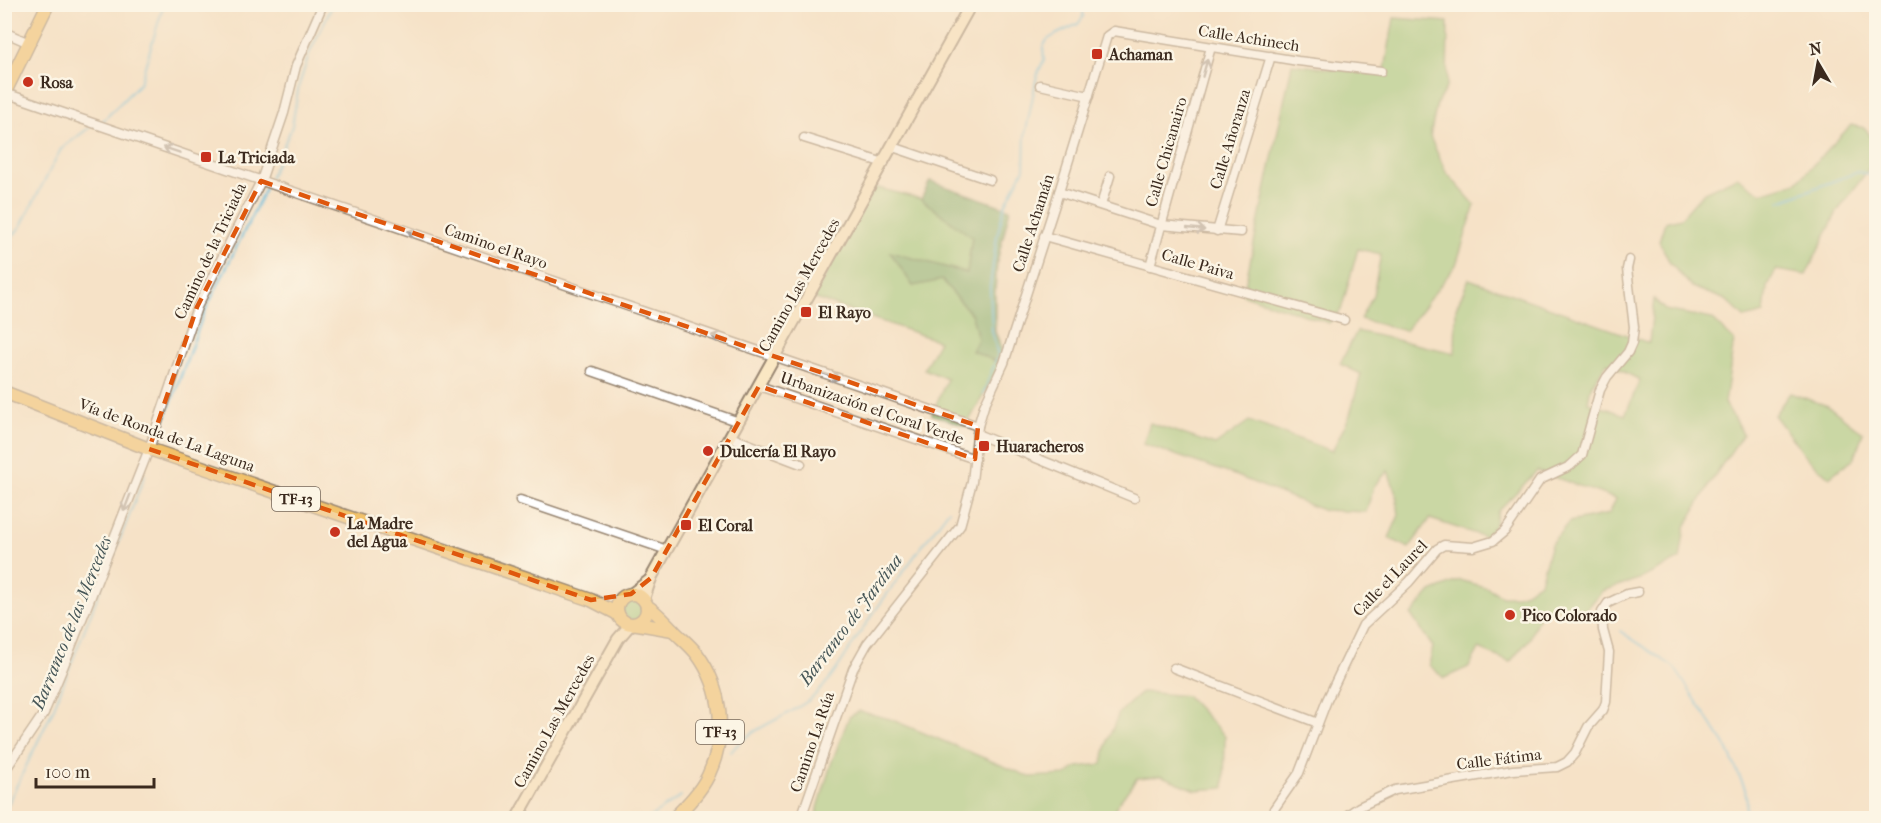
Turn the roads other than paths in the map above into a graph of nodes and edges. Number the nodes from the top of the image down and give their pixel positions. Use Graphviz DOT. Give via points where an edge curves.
graph roads {
  1 [pos="48,4"];
  2 [pos="323,4"];
  3 [pos="971,4"];
  4 [pos="1114,31"];
  5 [pos="4,32"];
  6 [pos="28,43"];
  7 [pos="1211,47"];
  8 [pos="1270,56"];
  9 [pos="1381,71"];
  10 [pos="8,76"];
  11 [pos="1040,85"];
  12 [pos="5,93"];
  13 [pos="1089,96"];
  14 [pos="804,138"];
  15 [pos="893,147"];
  16 [pos="884,163"];
  17 [pos="1110,176"];
  18 [pos="990,180"];
  19 [pos="261,181"];
  20 [pos="1059,192"];
  21 [pos="1101,205"];
  22 [pos="1161,225"];
  23 [pos="1217,231"];
  24 [pos="1241,232"];
  25 [pos="1044,236"];
  26 [pos="1629,260"];
  27 [pos="1150,266"];
  28 [pos="1344,320"];
  29 [pos="776,356"];
  30 [pos="592,371"];
  31 [pos="759,386"];
  32 [pos="4,392"];
  33 [pos="739,422"];
  34 [pos="977,430"];
  35 [pos="730,437"];
  36 [pos="149,449"];
  37 [pos="975,459"];
  38 [pos="801,464"];
  39 [pos="1134,498"];
  40 [pos="520,500"];
  41 [pos="667,550"];
  42 [pos="651,579"];
  43 [pos="1638,592"];
  44 [pos="627,595"];
  45 [pos="591,600"];
  46 [pos="646,602"];
  47 [pos="619,616"];
  48 [pos="634,624"];
  49 [pos="674,630"];
  50 [pos="618,639"];
  51 [pos="1174,668"];
  52 [pos="1318,723"];
  53 [pos="4,772"];
  54 [pos="517,819"];
  55 [pos="674,819"];
  56 [pos="801,819"];
  57 [pos="1271,819"];
  58 [pos="1343,819"];
  1 -- 6 [label="main road"];
  2 -- 19 [label="street, Camino de la Triciada" via="296,66"];
  3 -- 15 [label="main road, Camino Las Mercedes"];
  4 -- 7 [label="street, Calle Achinech"];
  4 -- 13 [label="street, Calle Achamán" via="1107,36"];
  5 -- 6 [label="street"];
  6 -- 10 [label="main road"];
  7 -- 8 [label="street, Calle Achinech"];
  22 -- 7 [label="street, Calle Chicanairo, one-way"];
  8 -- 9 [label="street, Calle Achinech"];
  8 -- 23 [label="street, Calle Añoranza"];
  10 -- 12 [label="main road"];
  11 -- 13 [label="street"];
  19 -- 12 [label="street, Camino el Rayo, one-way"];
  13 -- 20 [label="street, Calle Achamán"];
  14 -- 16 [label="street"];
  15 -- 16 [label="main road, Camino Las Mercedes"];
  15 -- 18 [label="street"];
  16 -- 29 [label="main road, Camino Las Mercedes"];
  17 -- 21 [label="street"];
  29 -- 19 [label="street, Camino el Rayo, one-way"];
  19 -- 36 [label="street, Camino de la Triciada" via="197,308"];
  20 -- 21 [label="street"];
  20 -- 25 [label="street, Calle Achamán"];
  21 -- 22 [label="street"];
  22 -- 23 [label="street, one-way"];
  22 -- 27 [label="street, Calle Chicanairo"];
  23 -- 24 [label="street"];
  25 -- 27 [label="street, Calle Paiva"];
  25 -- 34 [label="street, Calle Achamán" via="1004,363"];
  26 -- 52 [label="street, Calle el Laurel" via="1626,270 1634,327 1632,343 1600,390 1582,455 1570,466 1540,480 1493,542 1473,547 1444,545 1432,554 1359,631"];
  27 -- 28 [label="street, Calle Paiva"];
  29 -- 31 [label="main road, Camino Las Mercedes"];
  29 -- 34 [label="street, Camino el Rayo, one-way"];
  30 -- 33 [label="street"];
  31 -- 33 [label="main road, Camino Las Mercedes"];
  31 -- 37 [label="street, Urbanización el Coral Verde"];
  32 -- 36 [label="main road, Vía de Ronda de La Laguna / TF-13"];
  33 -- 35 [label="main road, Camino Las Mercedes"];
  34 -- 37 [label="street, Camino La Rúa"];
  34 -- 39 [label="street, Camino el Rayo"];
  35 -- 38 [label="street"];
  35 -- 41 [label="main road, Camino Las Mercedes"];
  36 -- 45 [label="main road, Vía de Ronda de La Laguna / TF-13"];
  36 -- 53 [label="street, Camino de la Triciada, one-way" via="44,713"];
  37 -- 56 [label="street, Camino La Rúa" via="960,526 867,644 853,669"];
  40 -- 41 [label="street"];
  41 -- 42 [label="main road, Camino Las Mercedes"];
  42 -- 44 [label="main road, Camino Las Mercedes"];
  42 -- 46 [label="main road, Camino Las Mercedes"];
  43 -- 58 [label="street, Calle Fátima" via="1608,603 1602,612 1609,652 1606,702 1567,762 1557,767 1513,770 1395,790"];
  44 -- 45 [label="main road, Vía de Ronda de La Laguna / TF-13"];
  44 -- 46 [label="main road, TF-13"];
  44 -- 47 [label="main road" via="617,604"];
  45 -- 47 [label="main road, Vía de Ronda de La Laguna / TF-13"];
  46 -- 48 [label="main road" via="646,616"];
  46 -- 49 [label="main road, TF-13"];
  47 -- 48 [label="main road, TF-13"];
  47 -- 50 [label="main road, Camino Las Mercedes"];
  48 -- 49 [label="main road, TF-13"];
  48 -- 50 [label="main road, Camino Las Mercedes"];
  49 -- 55 [label="main road, TF-13" via="708,672 720,711 716,754 708,776"];
  50 -- 54 [label="main road, Camino Las Mercedes"];
  51 -- 52 [label="street"];
  52 -- 57 [label="street, Calle el Laurel" via="1299,773"];
}
